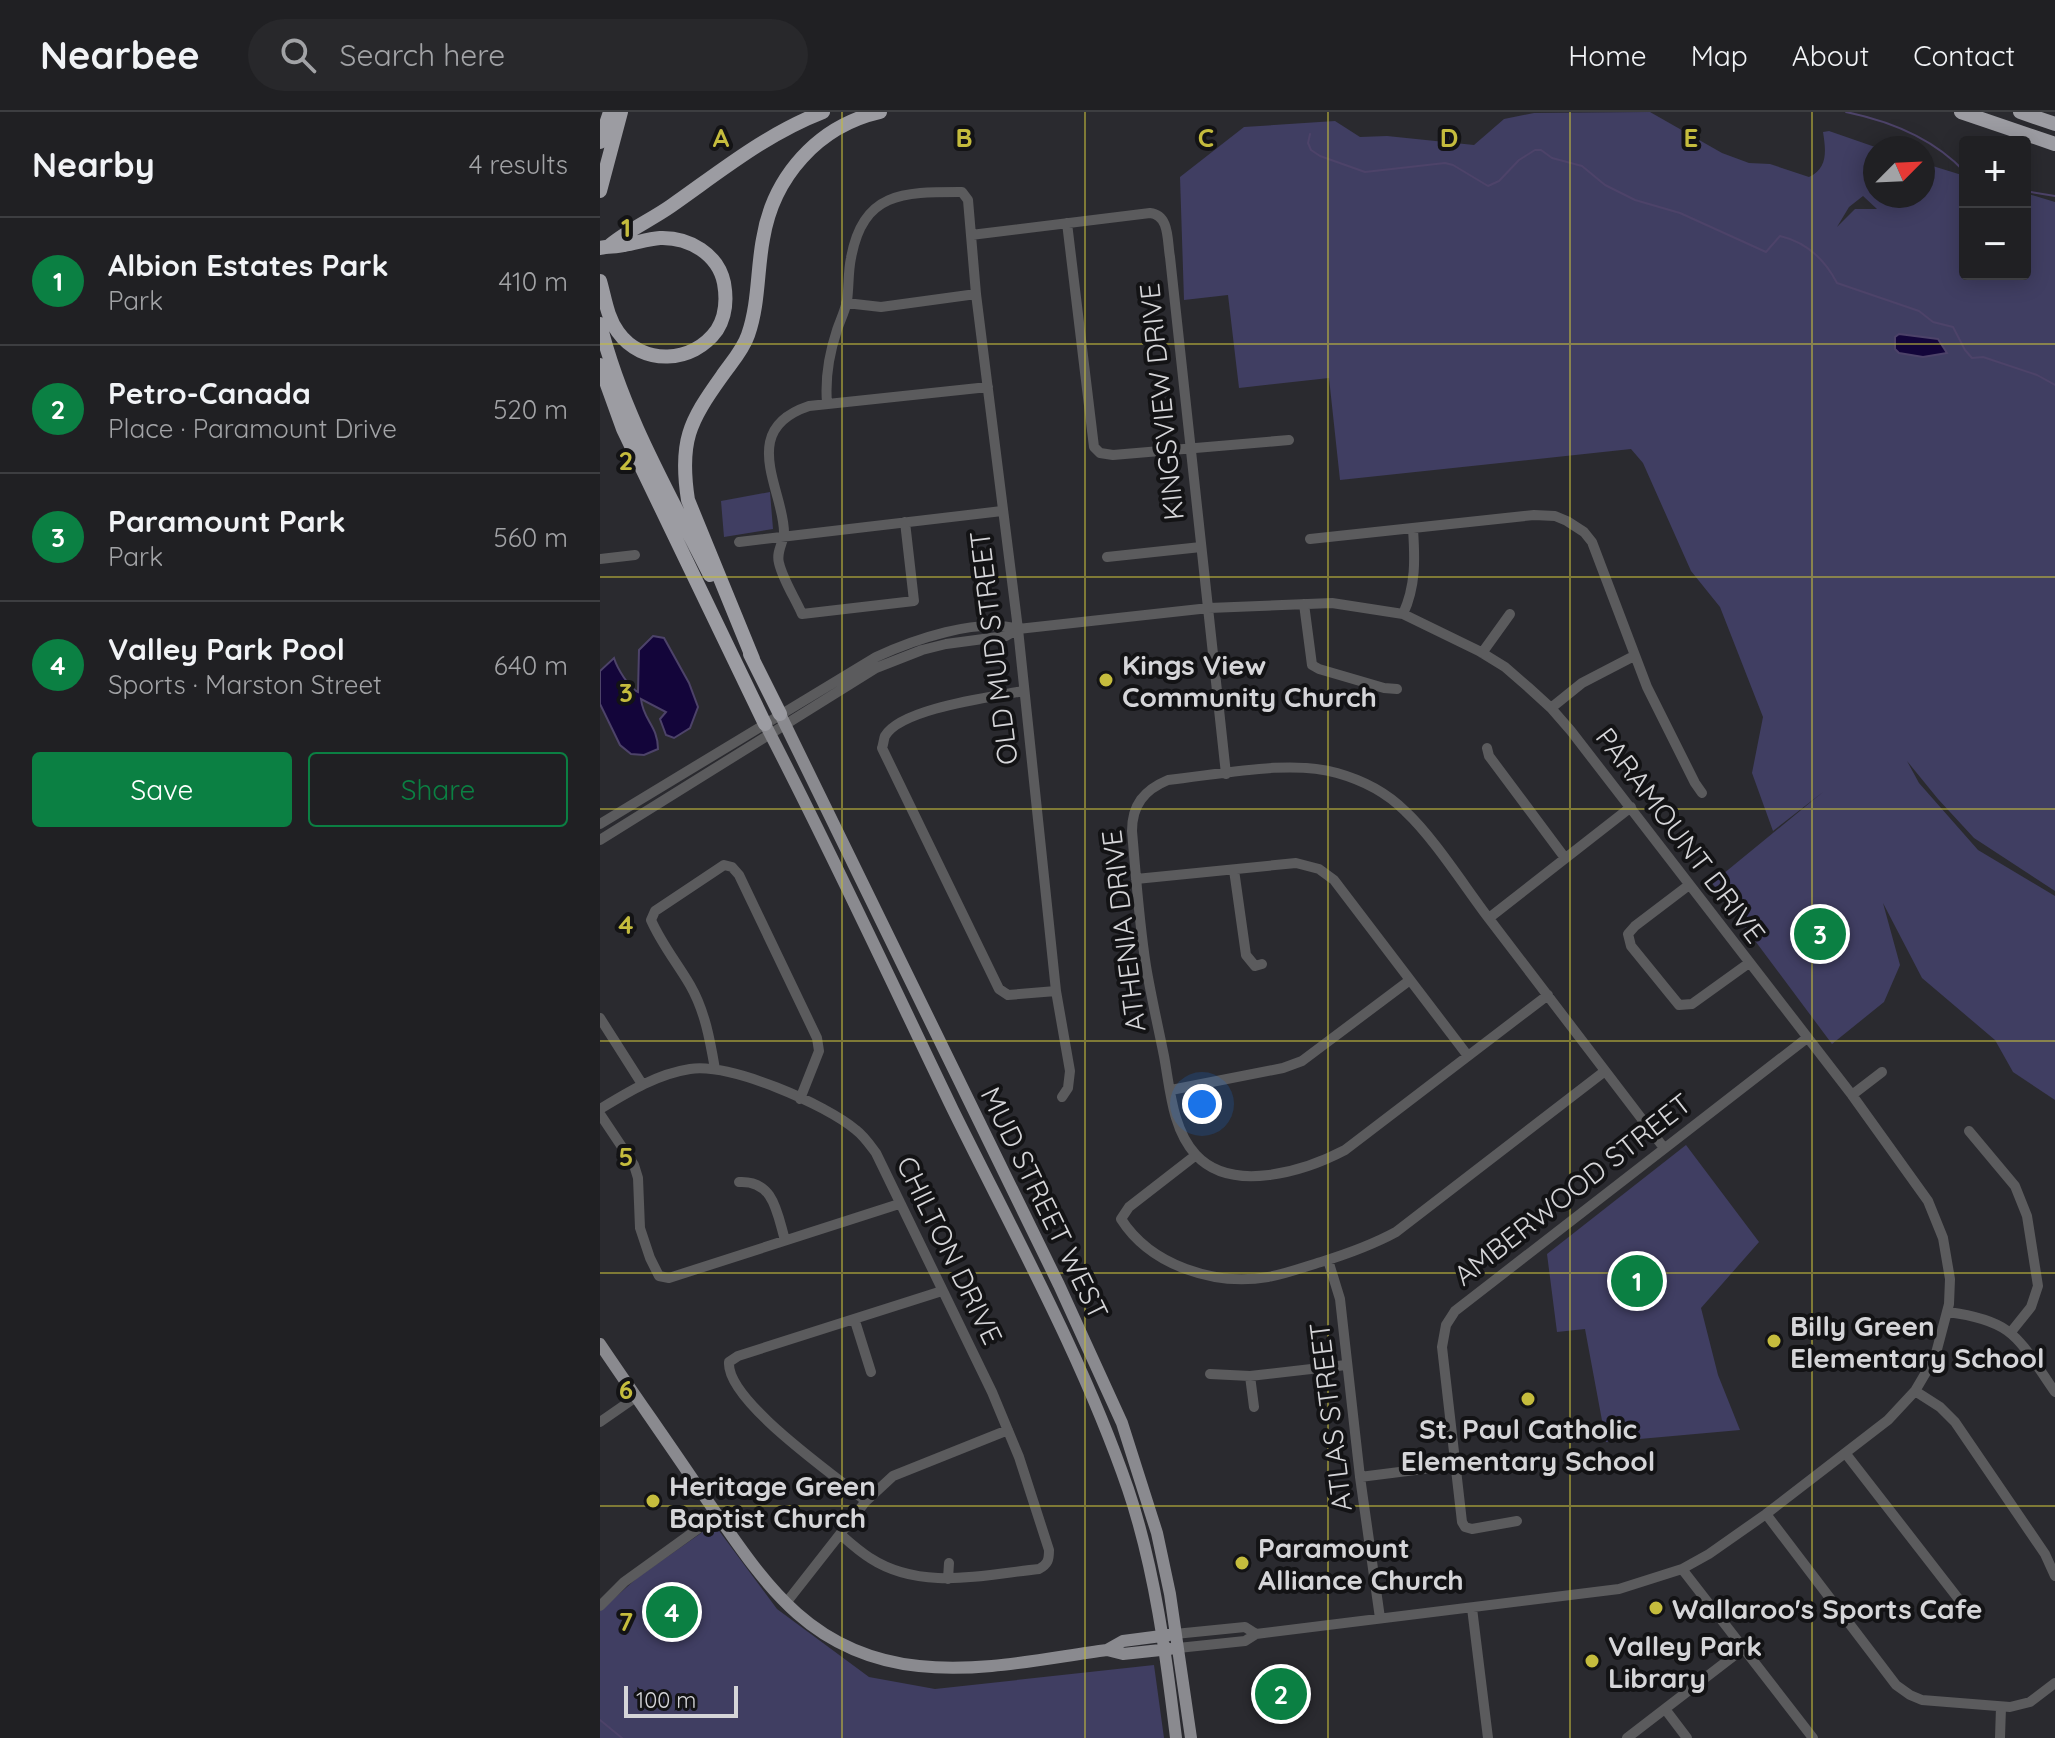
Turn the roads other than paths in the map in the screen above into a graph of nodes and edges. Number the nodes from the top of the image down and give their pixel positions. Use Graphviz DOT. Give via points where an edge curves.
graph roads {
  1 [pos="610,112"];
  2 [pos="621,112"];
  3 [pos="823,112"];
  4 [pos="880,112"];
  5 [pos="1961,112"];
  6 [pos="2020,112"];
  7 [pos="2055,124"];
  8 [pos="600,142"];
  9 [pos="2055,144"];
  10 [pos="600,191"];
  11 [pos="1067,223"];
  12 [pos="971,235"];
  13 [pos="604,247"];
  14 [pos="600,281"];
  15 [pos="976,294"];
  16 [pos="846,303"];
  17 [pos="600,324"];
  18 [pos="600,365"];
  19 [pos="988,387"];
  20 [pos="827,403"];
  21 [pos="1289,440"];
  22 [pos="1189,447"];
  23 [pos="1002,511"];
  24 [pos="905,522"];
  25 [pos="1413,529"];
  26 [pos="784,536"];
  27 [pos="1310,539"];
  28 [pos="739,542"];
  29 [pos="1201,547"];
  30 [pos="635,555"];
  31 [pos="1107,557"];
  32 [pos="600,559"];
  33 [pos="1304,604"];
  34 [pos="1209,608"];
  35 [pos="1403,614"];
  36 [pos="1510,614"];
  37 [pos="1018,629"];
  38 [pos="1482,653"];
  39 [pos="1634,656"];
  40 [pos="753,659"];
  41 [pos="1397,689"];
  42 [pos="1023,691"];
  43 [pos="1551,708"];
  44 [pos="783,719"];
  45 [pos="767,729"];
  46 [pos="1487,748"];
  47 [pos="1226,774"];
  48 [pos="1702,793"];
  49 [pos="1631,807"];
  50 [pos="600,824"];
  51 [pos="600,840"];
  52 [pos="1565,858"];
  53 [pos="1234,870"];
  54 [pos="1136,879"];
  55 [pos="1689,885"];
  56 [pos="1489,918"];
  57 [pos="1749,963"];
  58 [pos="1262,964"];
  59 [pos="1410,980"];
  60 [pos="1056,991"];
  61 [pos="1548,995"];
  62 [pos="600,1018"];
  63 [pos="1807,1038"];
  64 [pos="1468,1056"];
  65 [pos="715,1069"];
  66 [pos="1605,1071"];
  67 [pos="1882,1072"];
  68 [pos="642,1084"];
  69 [pos="1171,1090"];
  70 [pos="1852,1095"];
  71 [pos="1062,1097"];
  72 [pos="800,1099"];
  73 [pos="600,1112"];
  74 [pos="1969,1131"];
  75 [pos="1664,1148"];
  76 [pos="1196,1155"];
  77 [pos="739,1182"];
  78 [pos="899,1204"];
  79 [pos="785,1240"];
  80 [pos="1328,1260"];
  81 [pos="942,1291"];
  82 [pos="1948,1312"];
  83 [pos="855,1321"];
  84 [pos="2011,1332"];
  85 [pos="600,1344"];
  86 [pos="1346,1365"];
  87 [pos="871,1372"];
  88 [pos="1210,1374"];
  89 [pos="1250,1376"];
  90 [pos="1915,1391"];
  91 [pos="2055,1392"];
  92 [pos="636,1397"];
  93 [pos="1254,1407"];
  94 [pos="600,1422"];
  95 [pos="1008,1430"];
  96 [pos="1846,1454"];
  97 [pos="1455,1465"];
  98 [pos="1360,1477"];
  99 [pos="866,1501"];
  100 [pos="1766,1514"];
  101 [pos="717,1515"];
  102 [pos="1517,1521"];
  103 [pos="841,1535"];
  104 [pos="949,1563"];
  105 [pos="1682,1569"];
  106 [pos="2055,1576"];
  107 [pos="948,1579"];
  108 [pos="786,1603"];
  109 [pos="600,1606"];
  110 [pos="1964,1606"];
  111 [pos="1472,1608"];
  112 [pos="1380,1618"];
  113 [pos="1170,1642"];
  114 [pos="1744,1648"];
  115 [pos="2055,1683"];
  116 [pos="2001,1707"];
  117 [pos="1665,1709"];
  118 [pos="1176,1738"];
  119 [pos="1191,1738"];
  120 [pos="1488,1738"];
  121 [pos="1627,1738"];
  122 [pos="1687,1738"];
  123 [pos="1813,1738"];
  124 [pos="2000,1738"];
  1 -- 8 [label="highway"];
  2 -- 10 [label="highway"];
  3 -- 13 [label="highway" via="758,143"];
  4 -- 40 [label="highway" via="818,142 782,184 766,220 749,331 700,408 685,445 688,500"];
  5 -- 9 [label="highway"];
  6 -- 7 [label="highway"];
  11 -- 12 [label="street, KINGSVIEW DRIVE"];
  11 -- 22 [label="street" via="1094,447 1113,455"];
  11 -- 22 [label="street, KINGSVIEW DRIVE" via="1150,213 1164,220"];
  12 -- 15 [label="street, OLD MUD STREET"];
  12 -- 16 [label="street, OLD MUD STREET" via="968,200 962,192 911,194 875,206 856,237"];
  13 -- 14 [label="highway" via="661,238 699,247 722,275 725,312 718,329 699,347 674,356 645,354 612,324"];
  15 -- 16 [label="street" via="881,307"];
  15 -- 19 [label="street, OLD MUD STREET"];
  16 -- 20 [label="street" via="829,358"];
  17 -- 40 [label="highway" via="638,431"];
  18 -- 45 [label="highway" via="623,429"];
  19 -- 20 [label="street"];
  19 -- 23 [label="street, OLD MUD STREET"];
  20 -- 26 [label="street" via="795,410 770,441"];
  21 -- 22 [label="street"];
  22 -- 29 [label="street, KINGSVIEW DRIVE"];
  23 -- 24 [label="street"];
  23 -- 37 [label="street, OLD MUD STREET"];
  24 -- 26 [label="street"];
  24 -- 26 [label="street" via="914,601 802,614 779,564"];
  25 -- 27 [label="street"];
  25 -- 35 [label="street" via="1416,565"];
  25 -- 39 [label="street" via="1534,515 1573,524 1592,542"];
  26 -- 28 [label="street"];
  29 -- 31 [label="street"];
  29 -- 34 [label="street, KINGSVIEW DRIVE"];
  30 -- 32 [label="street"];
  33 -- 34 [label="street, PARAMOUNT DRIVE"];
  33 -- 35 [label="street, PARAMOUNT DRIVE"];
  33 -- 41 [label="street" via="1312,665"];
  34 -- 37 [label="street, PARAMOUNT DRIVE"];
  34 -- 47 [label="street, KINGSVIEW DRIVE"];
  35 -- 38 [label="street, PARAMOUNT DRIVE"];
  36 -- 38 [label="street"];
  37 -- 42 [label="street, OLD MUD STREET"];
  37 -- 44 [label="street, PARAMOUNT DRIVE" via="1003,625 953,631 895,648 853,669"];
  38 -- 43 [label="street, PARAMOUNT DRIVE"];
  39 -- 43 [label="street" via="1582,683"];
  39 -- 48 [label="street"];
  40 -- 44 [label="highway"];
  42 -- 60 [label="street, OLD MUD STREET"];
  42 -- 60 [label="street" via="917,715 893,728 882,748 999,989 1008,995"];
  43 -- 49 [label="street, PARAMOUNT DRIVE"];
  44 -- 45 [label="street, PARAMOUNT DRIVE"];
  44 -- 113 [label="main road, MUD STREET WEST" via="1104,1381 1157,1533"];
  45 -- 50 [label="street"];
  45 -- 51 [label="street"];
  45 -- 113 [label="main road, MUD STREET WEST" via="1089,1390 1129,1491"];
  46 -- 52 [label="street"];
  47 -- 54 [label="street, ATHENIA DRIVE" via="1168,780 1142,796 1132,818"];
  47 -- 56 [label="street, ATHENIA DRIVE" via="1313,768 1375,788 1413,819"];
  49 -- 52 [label="street"];
  49 -- 55 [label="street, PARAMOUNT DRIVE"];
  52 -- 56 [label="street"];
  53 -- 54 [label="street"];
  53 -- 58 [label="street" via="1246,955 1255,966"];
  53 -- 59 [label="street" via="1296,863 1319,869 1334,880"];
  54 -- 69 [label="street, ATHENIA DRIVE" via="1146,966"];
  55 -- 57 [label="street, PARAMOUNT DRIVE"];
  55 -- 57 [label="street" via="1635,926 1628,934 1631,946 1679,1005 1692,1004"];
  56 -- 61 [label="street, ATHENIA DRIVE"];
  57 -- 63 [label="street, PARAMOUNT DRIVE"];
  59 -- 64 [label="street"];
  59 -- 69 [label="street" via="1302,1061"];
  60 -- 71 [label="street, OLD MUD STREET" via="1070,1071"];
  61 -- 64 [label="street"];
  61 -- 66 [label="street, ATHENIA DRIVE"];
  62 -- 68 [label="street"];
  63 -- 70 [label="street, PARAMOUNT DRIVE"];
  63 -- 75 [label="street, AMBERWOOD STREET"];
  64 -- 76 [label="street" via="1331,1158 1250,1178 1220,1171"];
  65 -- 68 [label="street, CHILTON DRIVE" via="692,1068"];
  65 -- 72 [label="street, CHILTON DRIVE" via="750,1077"];
  65 -- 72 [label="street" via="696,998 651,920 655,911 724,865 739,875 817,1038 819,1051"];
  66 -- 75 [label="street, ATHENIA DRIVE"];
  66 -- 80 [label="street" via="1396,1232"];
  67 -- 70 [label="street"];
  68 -- 73 [label="street, CHILTON DRIVE"];
  69 -- 76 [label="street, ATHENIA DRIVE" via="1177,1123"];
  70 -- 82 [label="street, PARAMOUNT DRIVE" via="1937,1220 1950,1279"];
  72 -- 78 [label="street, CHILTON DRIVE" via="859,1131 876,1153"];
  73 -- 79 [label="street" via="634,1165 640,1228 659,1276 669,1278"];
  74 -- 84 [label="street" via="2015,1186 2027,1216 2038,1286 2031,1307"];
  75 -- 97 [label="street, AMBERWOOD STREET" via="1455,1311 1442,1347"];
  76 -- 80 [label="street" via="1121,1219 1152,1252 1192,1272 1238,1279 1269,1277"];
  77 -- 79 [label="street" via="763,1187 772,1197"];
  78 -- 79 [label="street"];
  78 -- 81 [label="street, CHILTON DRIVE"];
  80 -- 86 [label="street, ATLAS STREET" via="1340,1299"];
  81 -- 83 [label="street"];
  81 -- 95 [label="street, CHILTON DRIVE"];
  82 -- 84 [label="street" via="1990,1319"];
  82 -- 90 [label="street, PARAMOUNT DRIVE" via="1935,1357"];
  83 -- 87 [label="street"];
  83 -- 99 [label="street" via="738,1356 729,1362 729,1370 753,1408"];
  84 -- 91 [label="street"];
  85 -- 92 [label="main road, PARAMOUNT DRIVE"];
  86 -- 89 [label="street"];
  86 -- 98 [label="street, ATLAS STREET"];
  88 -- 89 [label="street"];
  89 -- 93 [label="street"];
  90 -- 96 [label="street, PARAMOUNT DRIVE"];
  90 -- 106 [label="street" via="1955,1422"];
  92 -- 94 [label="street"];
  92 -- 101 [label="main road, PARAMOUNT DRIVE"];
  95 -- 99 [label="street" via="893,1476"];
  95 -- 107 [label="street, CHILTON DRIVE" via="1049,1560 1039,1569"];
  96 -- 100 [label="street, PARAMOUNT DRIVE"];
  96 -- 110 [label="street"];
  97 -- 98 [label="street"];
  97 -- 102 [label="street, AMBERWOOD STREET" via="1465,1527"];
  98 -- 112 [label="street, ATLAS STREET"];
  99 -- 103 [label="street"];
  100 -- 105 [label="street, PARAMOUNT DRIVE"];
  100 -- 116 [label="street" via="1896,1685 1934,1702"];
  101 -- 108 [label="main road, PARAMOUNT DRIVE"];
  101 -- 109 [label="street" via="624,1582"];
  103 -- 107 [label="street, CHILTON DRIVE" via="870,1559 897,1572"];
  103 -- 108 [label="street"];
  104 -- 107 [label="street"];
  105 -- 111 [label="street, PARAMOUNT DRIVE" via="1619,1589"];
  105 -- 114 [label="street"];
  108 -- 113 [label="main road, PARAMOUNT DRIVE" via="827,1636 866,1655 920,1666 986,1666 1107,1650 1123,1654"];
  111 -- 112 [label="street, PARAMOUNT DRIVE"];
  111 -- 120 [label="street"];
  112 -- 113 [label="street, PARAMOUNT DRIVE" via="1256,1634 1245,1641"];
  113 -- 118 [label="main road, MUD STREET WEST"];
  113 -- 119 [label="main road, MUD STREET WEST"];
  114 -- 117 [label="street"];
  114 -- 123 [label="street"];
  115 -- 116 [label="street" via="2030,1702"];
  116 -- 124 [label="street"];
  117 -- 121 [label="street"];
  117 -- 122 [label="street"];
}
